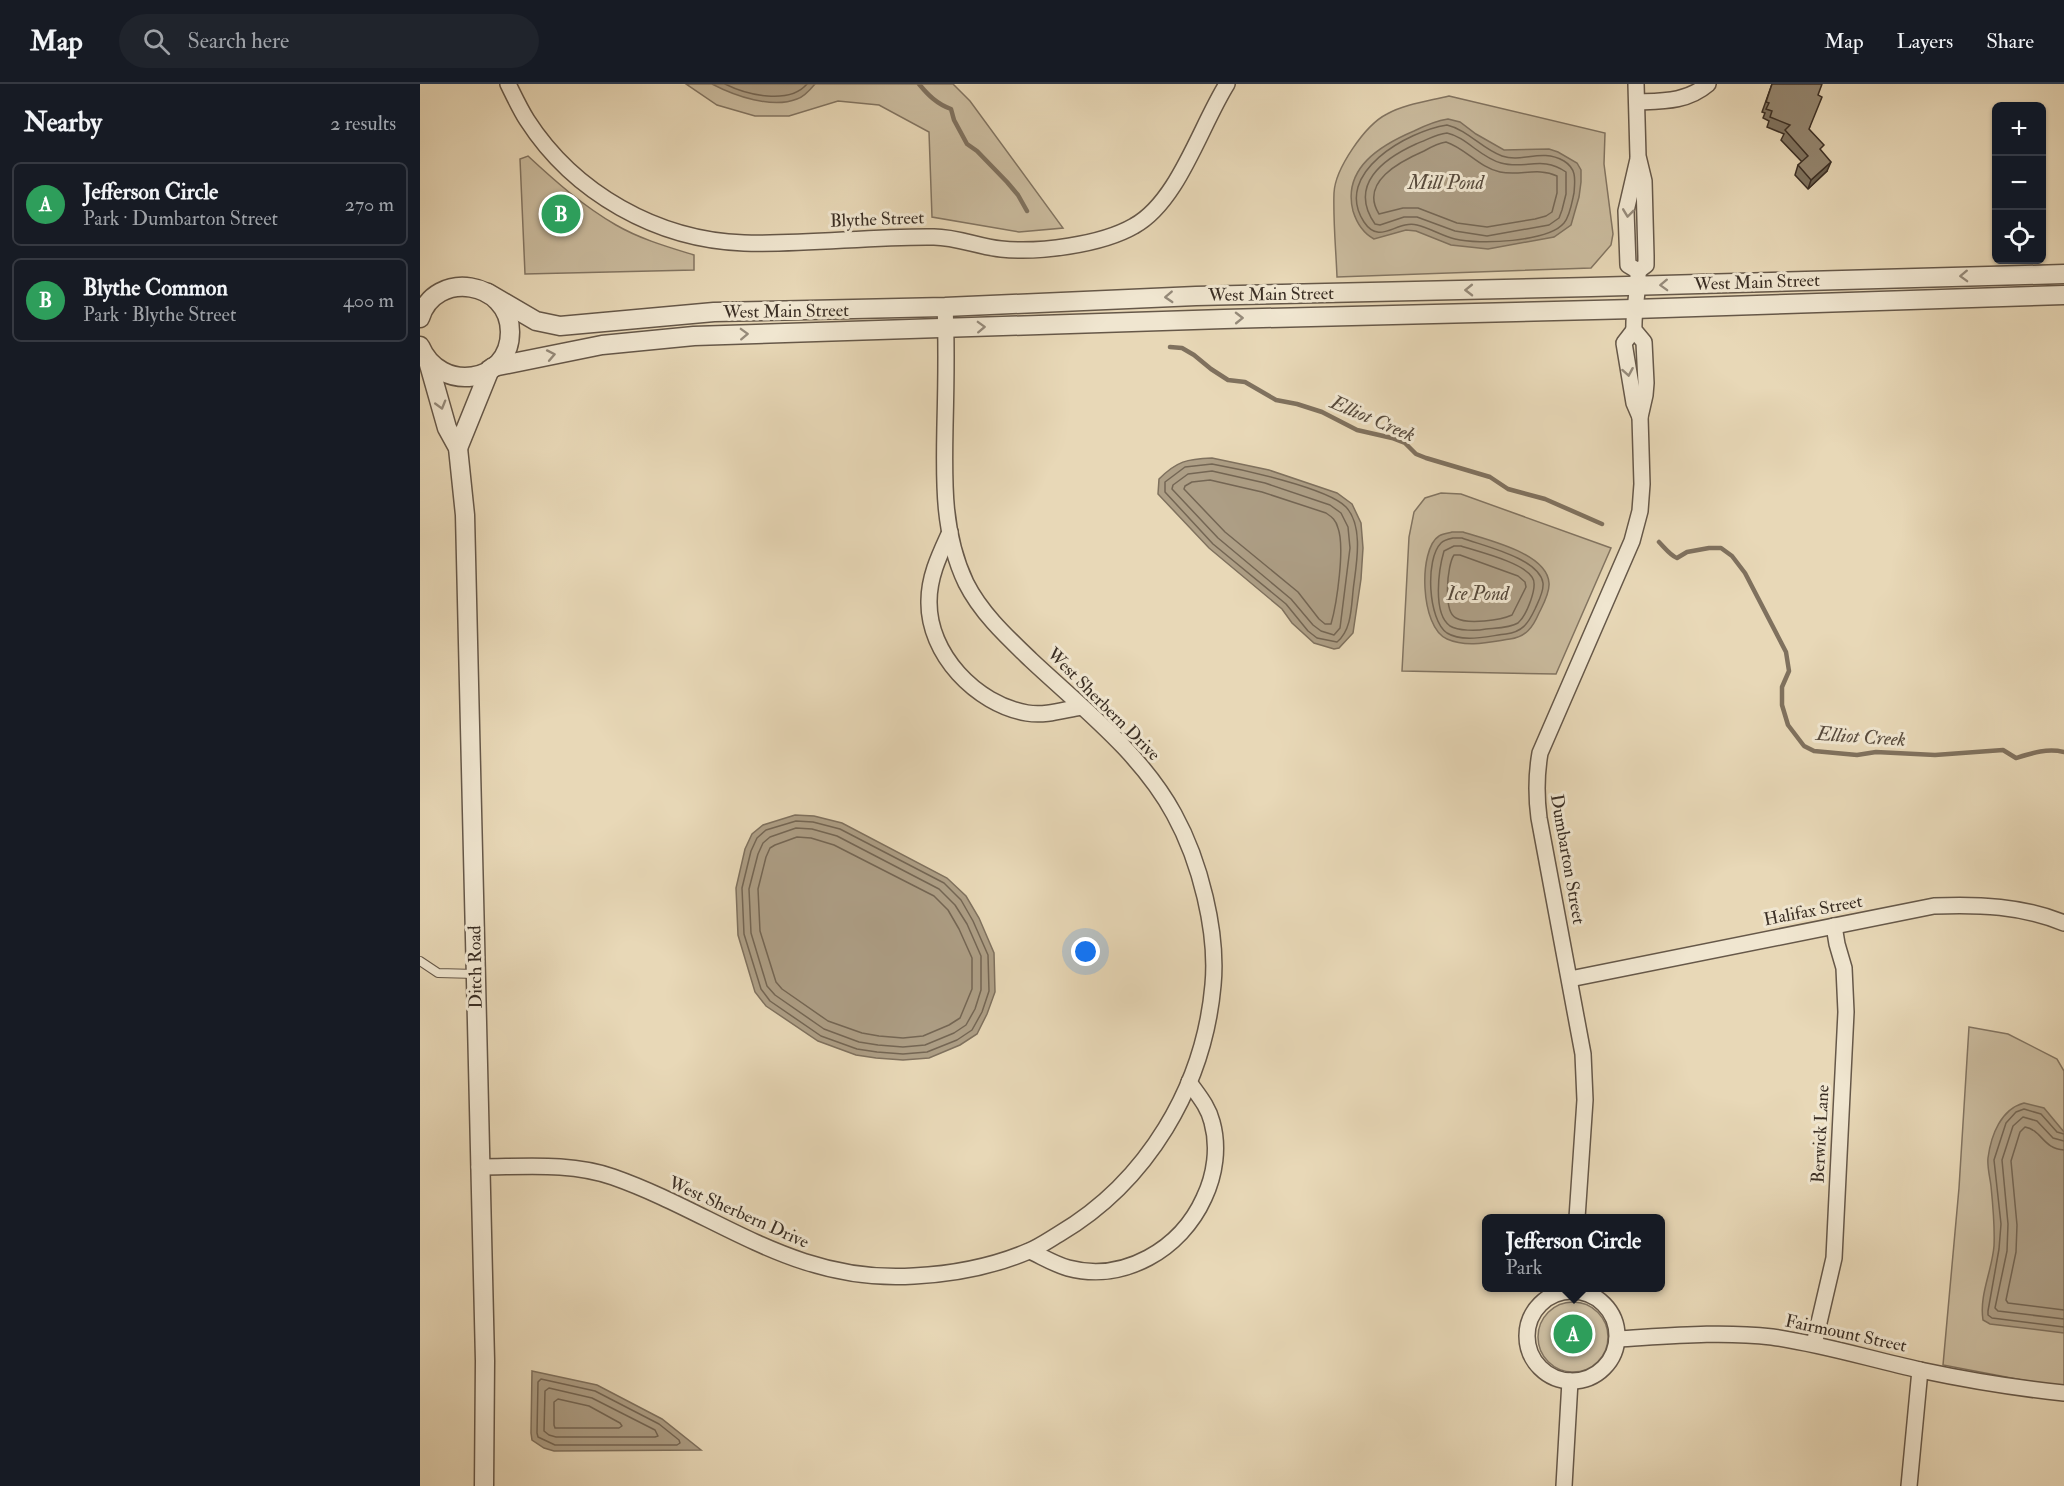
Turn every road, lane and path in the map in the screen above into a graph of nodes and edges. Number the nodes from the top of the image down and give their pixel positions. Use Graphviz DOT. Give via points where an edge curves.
graph roads {
  1 [pos="508,84"];
  2 [pos="1227,84"];
  3 [pos="1636,84"];
  4 [pos="1708,84"];
  5 [pos="1637,102"];
  6 [pos="2064,274"];
  7 [pos="444,290"];
  8 [pos="1637,291"];
  9 [pos="488,293"];
  10 [pos="2064,295"];
  11 [pos="420,296"];
  12 [pos="945,307"];
  13 [pos="420,318"];
  14 [pos="946,328"];
  15 [pos="423,354"];
  16 [pos="492,368"];
  17 [pos="458,448"];
  18 [pos="950,532"];
  19 [pos="1081,707"];
  20 [pos="2064,923"];
  21 [pos="1834,926"];
  22 [pos="420,961"];
  23 [pos="476,974"];
  24 [pos="1570,979"];
  25 [pos="1189,1082"];
  26 [pos="479,1167"];
  27 [pos="1577,1214"];
  28 [pos="1030,1251"];
  29 [pos="1563,1292"];
  30 [pos="1583,1292"];
  31 [pos="1617,1339"];
  32 [pos="1814,1344"];
  33 [pos="1920,1370"];
  34 [pos="1570,1381"];
  35 [pos="2064,1394"];
  36 [pos="484,1486"];
  37 [pos="1563,1486"];
  38 [pos="1909,1486"];
  1 -- 2 [label="street, Blythe Street" via="527,120 564,165 607,200 662,227 731,242 936,237 1018,250 1097,240 1125,231 1147,218 1170,193"];
  3 -- 5 [label="street"];
  4 -- 5 [label="street" via="1685,98"];
  5 -- 8 [label="street" via="1638,156 1626,211 1628,265"];
  6 -- 8 [label="street, West Main Street, one-way"];
  7 -- 9 [label="street, West Main Street" via="474,286"];
  7 -- 11 [label="street"];
  7 -- 13 [label="street" via="431,299"];
  8 -- 10 [label="street, West Main Street"];
  8 -- 12 [label="street, West Main Street, one-way" via="1196,296"];
  14 -- 8 [label="street, West Main Street, one-way" via="1224,318"];
  8 -- 24 [label="street, Dumbarton Street" via="1634,330 1624,343 1640,417 1641,498 1635,531 1544,745 1536,776 1539,818"];
  9 -- 12 [label="street, West Main Street" via="529,317 554,326 714,312"];
  9 -- 16 [label="street, Ditch Road" via="505,312 510,328 508,345"];
  12 -- 14 [label="street, West Sherbern Drive"];
  16 -- 14 [label="street, West Main Street, one-way" via="602,345 665,338"];
  14 -- 18 [label="street, West Sherbern Drive" via="944,492"];
  15 -- 16 [label="street, West Main Street" via="439,371 461,378"];
  15 -- 17 [label="street, Ditch Road, one-way" via="447,428"];
  16 -- 17 [label="street, Ditch Road"];
  17 -- 23 [label="street, Ditch Road" via="465,515"];
  18 -- 19 [label="street, West Sherbern Drive" via="967,585 986,615"];
  18 -- 19 [label="street" via="930,585 928,604 937,639 958,674 990,699 1026,713"];
  19 -- 25 [label="street, West Sherbern Drive" via="1151,778 1175,815 1206,898 1214,981 1208,1020"];
  20 -- 21 [label="street, Halifax Street" via="1994,906 1964,905 1934,906"];
  21 -- 24 [label="street, Halifax Street"];
  21 -- 32 [label="street, Berwick Lane" via="1844,968 1846,1012 1834,1258"];
  22 -- 23 [label="lane" via="438,973"];
  23 -- 26 [label="street, Ditch Road"];
  24 -- 27 [label="street, Dumbarton Street" via="1583,1054 1585,1100"];
  25 -- 28 [label="street, West Sherbern Drive" via="1164,1131 1124,1183 1087,1216"];
  25 -- 28 [label="street" via="1206,1105 1216,1144 1208,1188 1187,1228 1154,1256 1116,1269 1070,1268"];
  26 -- 28 [label="street, West Sherbern Drive" via="553,1166 611,1176 775,1252 845,1273 880,1277 944,1273"];
  26 -- 36 [label="street, Ditch Road"];
  29 -- 34 [label="street" via="1552,1295 1532,1314 1527,1343 1535,1362 1546,1372"];
  30 -- 31 [label="street" via="1610,1312"];
  31 -- 32 [label="street, Fairmount Street" via="1706,1333"];
  31 -- 34 [label="street" via="1612,1357 1603,1368 1593,1376"];
  32 -- 33 [label="street, Fairmount Street"];
  33 -- 35 [label="street, Fairmount Street"];
  33 -- 38 [label="street"];
  34 -- 37 [label="street"];
}
